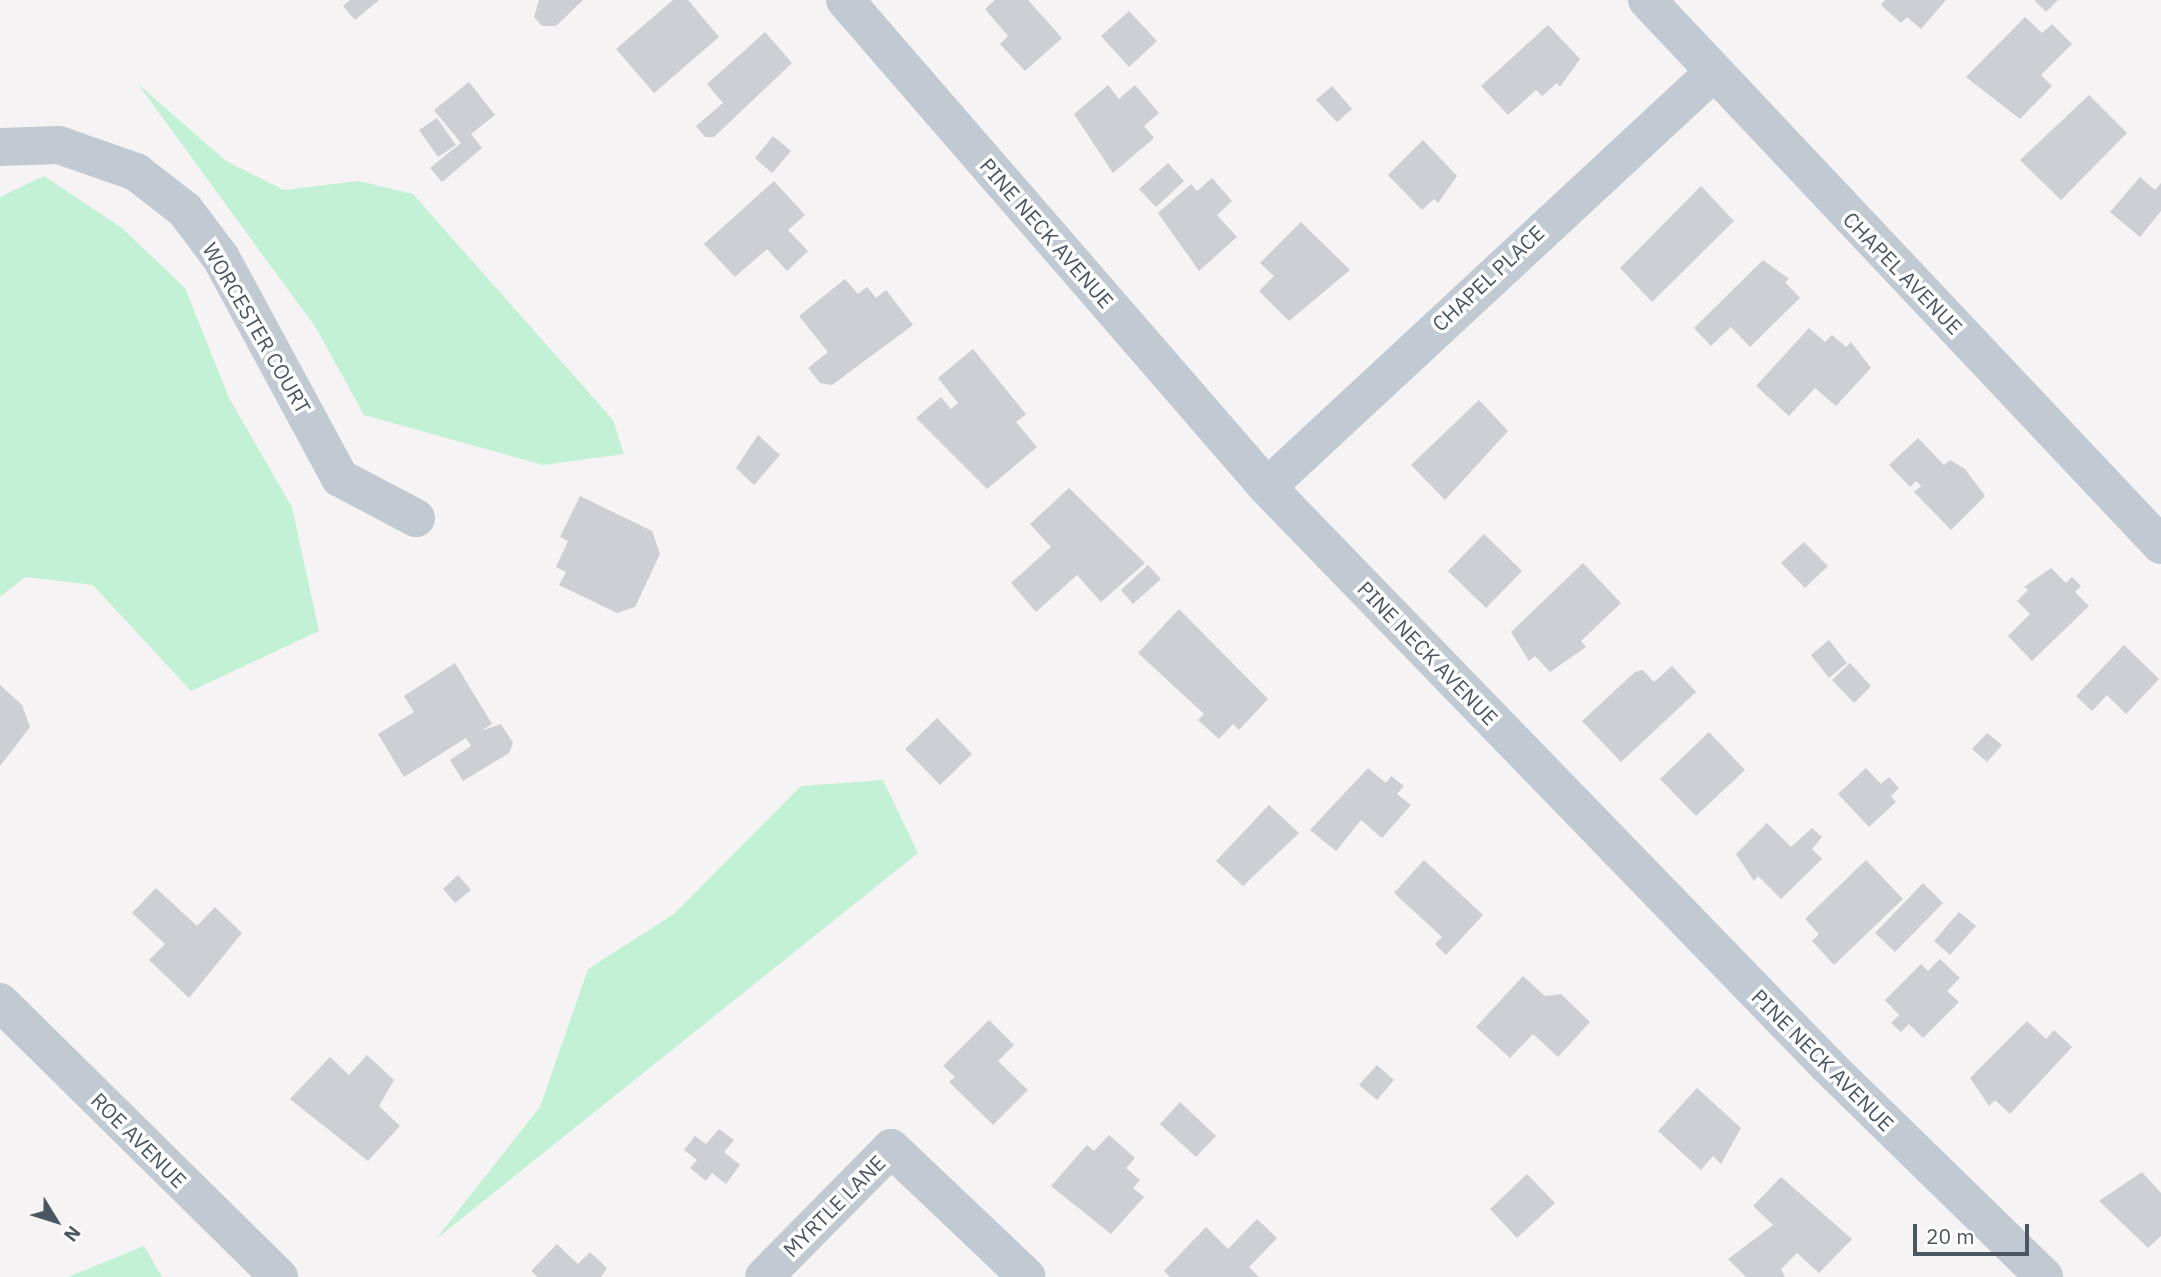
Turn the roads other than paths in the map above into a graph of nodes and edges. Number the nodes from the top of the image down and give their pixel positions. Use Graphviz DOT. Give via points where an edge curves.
graph roads {
  1 [pos="845,0"];
  2 [pos="1647,0"];
  3 [pos="1713,73"];
  4 [pos="0,146"];
  5 [pos="1267,487"];
  6 [pos="416,518"];
  7 [pos="2161,545"];
  8 [pos="0,1002"];
  9 [pos="279,1277"];
  10 [pos="764,1277"];
  11 [pos="1027,1277"];
  12 [pos="2044,1277"];
  1 -- 5 [label="street, PINE NECK AVENUE"];
  2 -- 3 [label="street, CHAPEL AVENUE"];
  3 -- 5 [label="street, CHAPEL PLACE"];
  3 -- 7 [label="street, CHAPEL AVENUE"];
  4 -- 6 [label="street, WORCESTER COURT" via="59,145 136,172 185,210 221,258 340,478"];
  5 -- 12 [label="street, PINE NECK AVENUE" via="1828,1066"];
  8 -- 9 [label="street, ROE AVENUE"];
  10 -- 11 [label="street, MYRTLE LANE" via="891,1148"];
}
